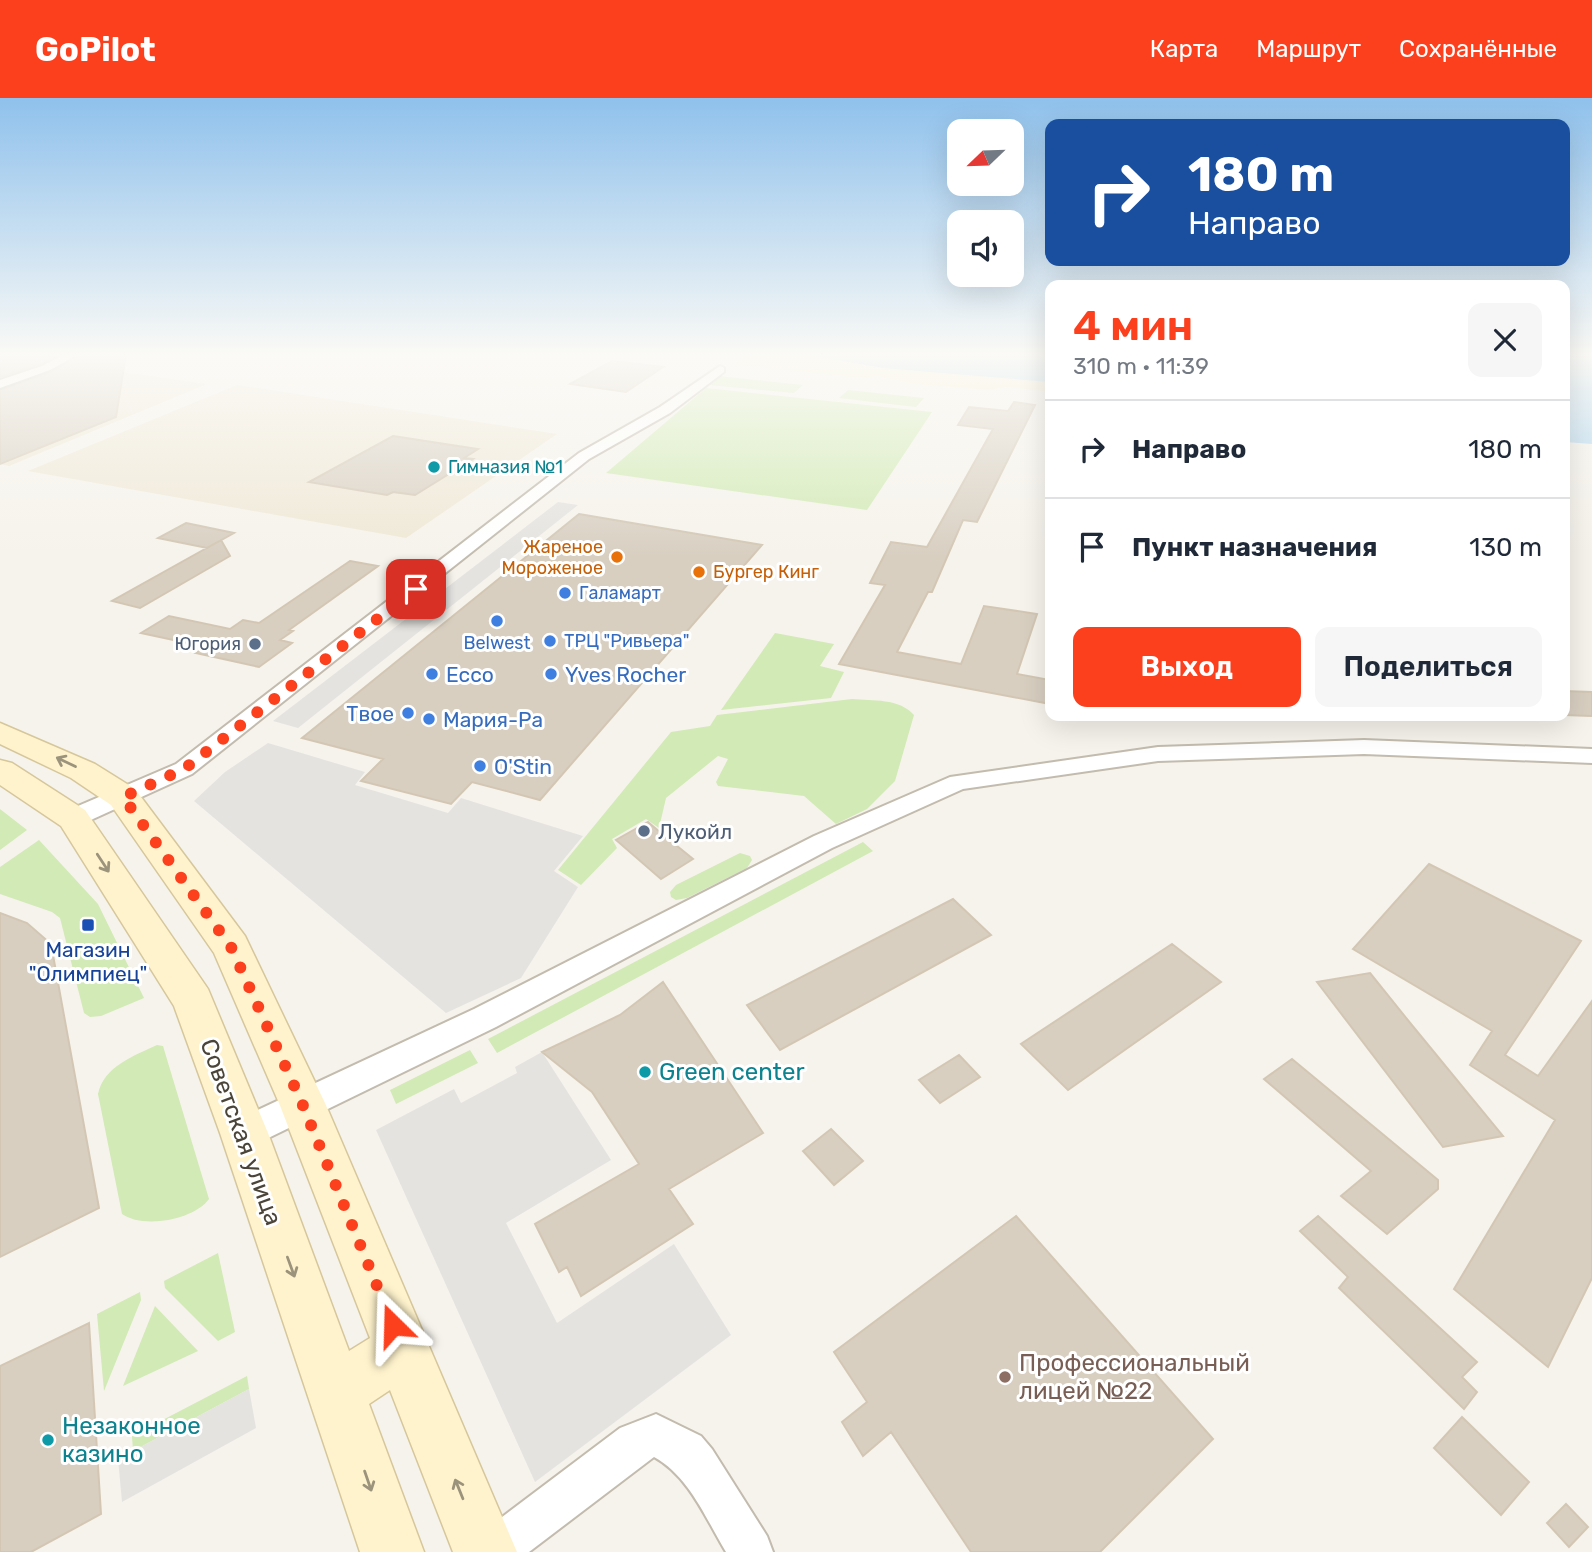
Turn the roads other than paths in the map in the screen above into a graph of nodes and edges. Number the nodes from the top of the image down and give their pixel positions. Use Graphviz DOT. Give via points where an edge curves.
graph roads {
  1 [pos="645,422"];
  2 [pos="0,732"];
  3 [pos="1592,756"];
  4 [pos="0,769"];
  5 [pos="123,797"];
  6 [pos="73,818"];
  7 [pos="302,1103"];
  8 [pos="244,1133"];
  9 [pos="403,1349"];
  10 [pos="336,1392"];
  11 [pos="393,1552"];
  12 [pos="485,1552"];
  13 [pos="493,1552"];
  14 [pos="751,1552"];
  1 -- 5 [label="street" via="584,456 184,769"];
  5 -- 2 [label="main road, one-way" via="83,771"];
  3 -- 7 [label="street" via="1364,747 1158,754 958,782 822,842 485,1017"];
  4 -- 6 [label="main road, Советская улица"];
  5 -- 6 [label="street"];
  5 -- 7 [label="main road" via="231,947"];
  6 -- 8 [label="main road, Советская улица, one-way" via="192,1001"];
  7 -- 8 [label="street"];
  7 -- 9 [label="main road"];
  8 -- 10 [label="main road, Советская улица, one-way"];
  9 -- 10 [label="main road"];
  12 -- 9 [label="main road, one-way"];
  10 -- 11 [label="main road, Советская улица, one-way"];
  13 -- 14 [label="street" via="635,1443 656,1435 686,1451 697,1464"];
}
